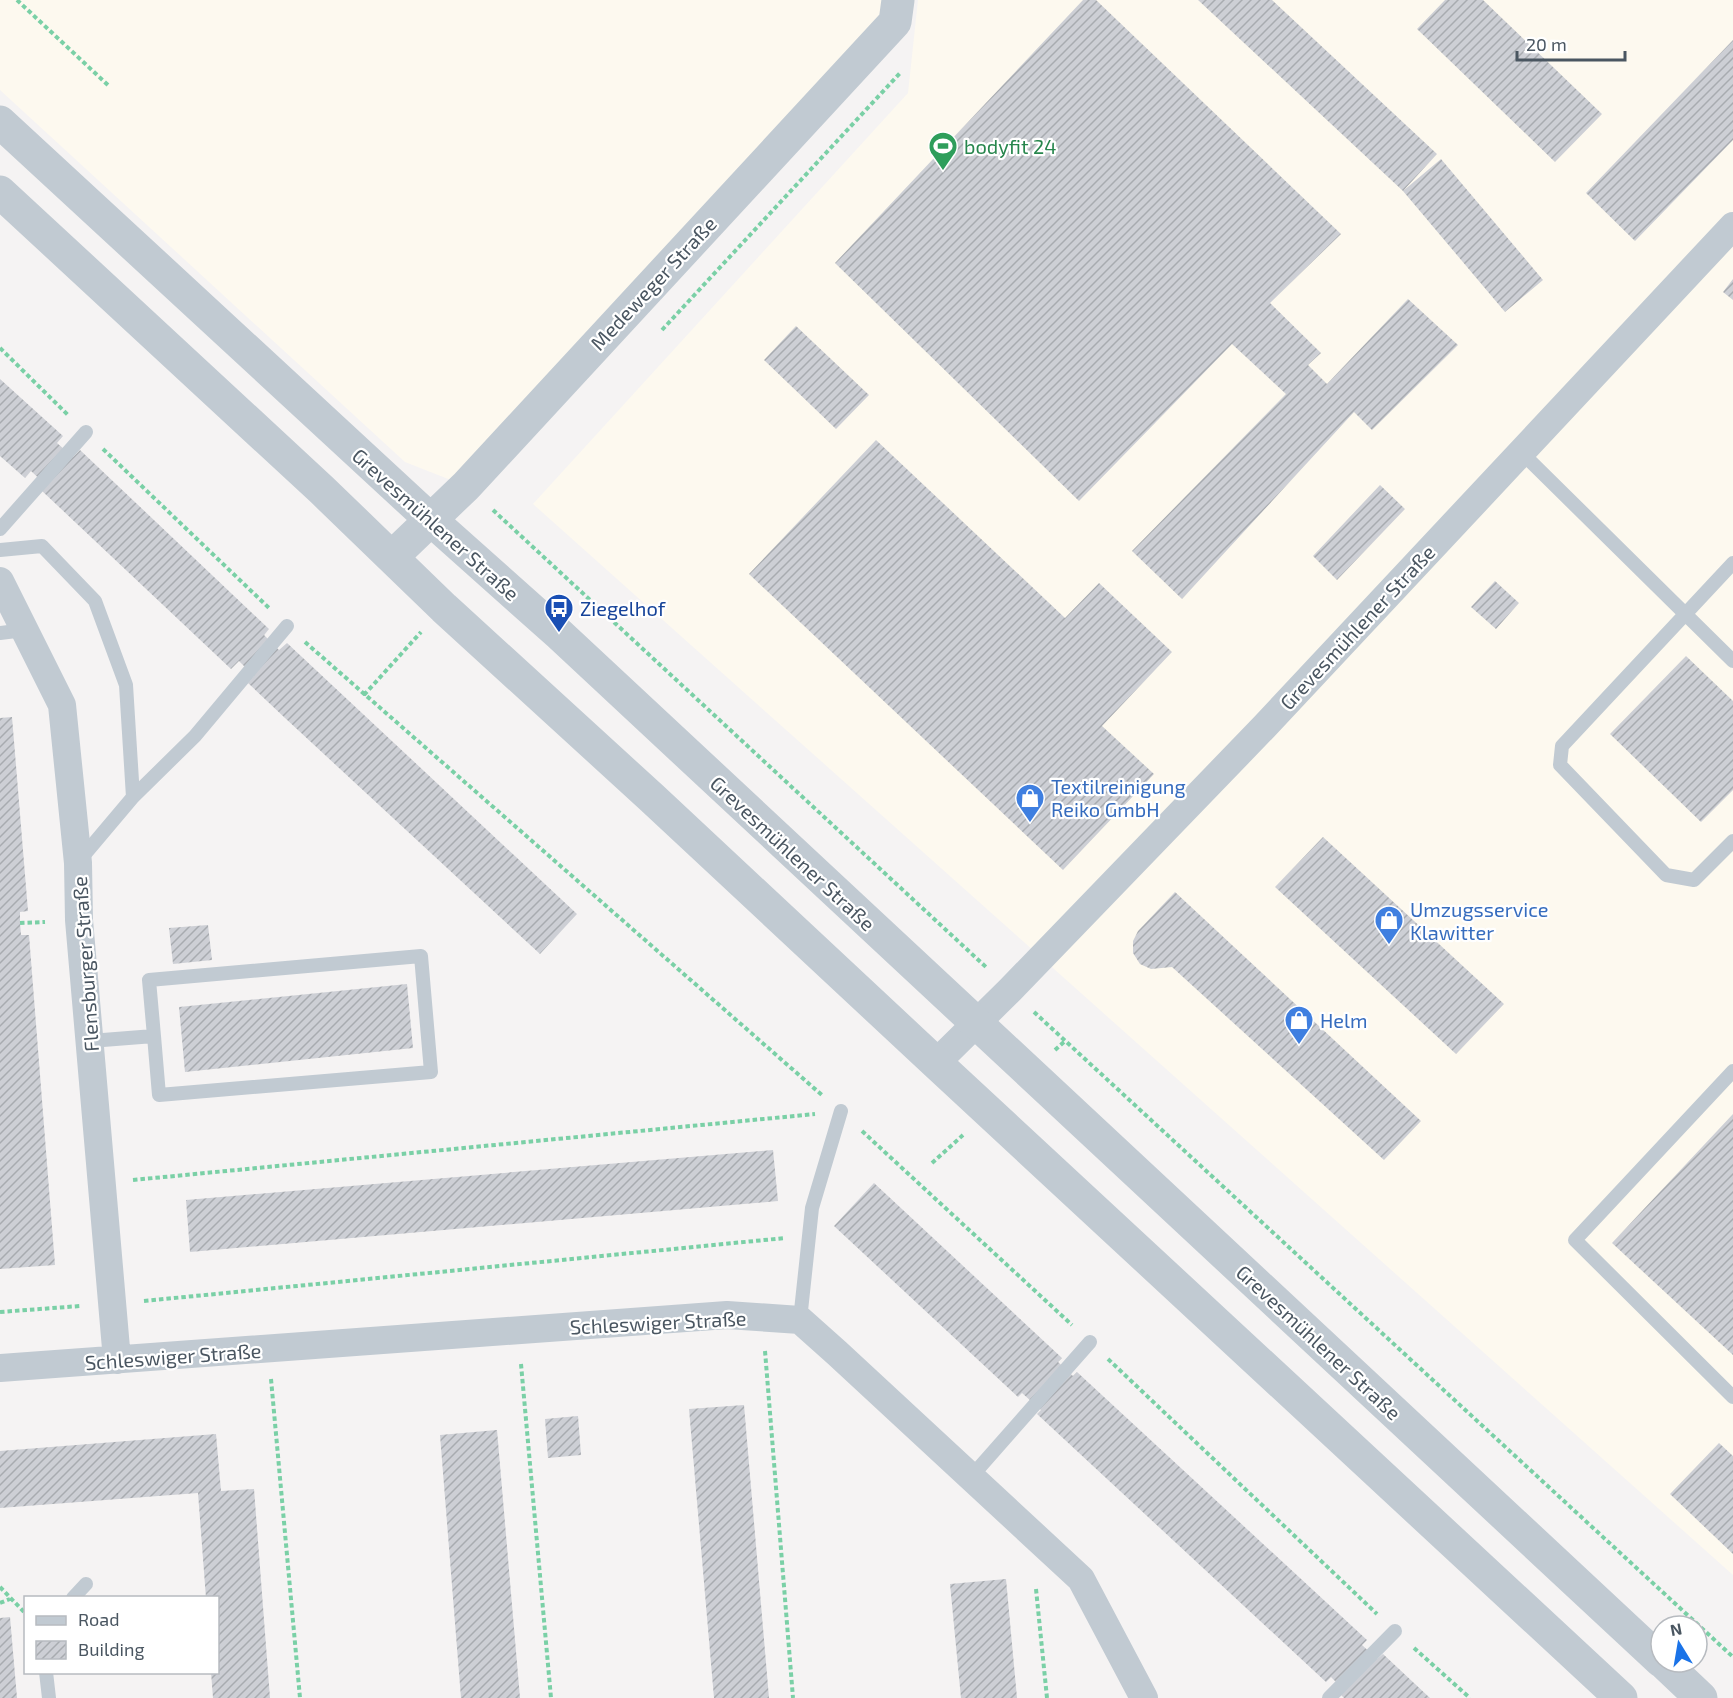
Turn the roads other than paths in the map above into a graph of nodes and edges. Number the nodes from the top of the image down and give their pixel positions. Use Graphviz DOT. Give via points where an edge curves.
graph roads {
  1 [pos="898,0"];
  2 [pos="0,123"];
  3 [pos="0,192"];
  4 [pos="1733,226"];
  5 [pos="86,432"];
  6 [pos="1521,452"];
  7 [pos="431,520"];
  8 [pos="0,529"];
  9 [pos="0,550"];
  10 [pos="392,558"];
  11 [pos="1733,563"];
  12 [pos="0,581"];
  13 [pos="1684,613"];
  14 [pos="287,626"];
  15 [pos="12,632"];
  16 [pos="1733,661"];
  17 [pos="133,797"];
  18 [pos="1733,841"];
  19 [pos="78,862"];
  20 [pos="976,1024"];
  21 [pos="154,1036"];
  22 [pos="90,1041"];
  23 [pos="936,1063"];
  24 [pos="1733,1071"];
  25 [pos="841,1111"];
  26 [pos="800,1320"];
  27 [pos="1090,1342"];
  28 [pos="117,1360"];
  29 [pos="0,1368"];
  30 [pos="1733,1397"];
  31 [pos="971,1477"];
  32 [pos="86,1584"];
  33 [pos="75,1596"];
  34 [pos="1395,1631"];
  35 [pos="1649,1649"];
  36 [pos="46,1674"];
  37 [pos="1676,1674"];
  38 [pos="49,1698"];
  39 [pos="1144,1698"];
  40 [pos="1329,1698"];
  41 [pos="1621,1698"];
  42 [pos="1701,1698"];
  1 -- 7 [label="street, Medeweger Straße" via="895,22"];
  2 -- 7 [label="street, Grevesmühlener Straße"];
  3 -- 10 [label="street"];
  4 -- 6 [label="street, Grevesmühlener Straße"];
  5 -- 8 [label="lane"];
  6 -- 13 [label="lane"];
  6 -- 20 [label="street, Grevesmühlener Straße" via="1264,727"];
  7 -- 10 [label="street, Medeweger Straße"];
  7 -- 20 [label="street, Grevesmühlener Straße" via="559,634"];
  9 -- 17 [label="lane" via="42,546 95,601 126,685"];
  10 -- 23 [label="street"];
  11 -- 13 [label="lane"];
  12 -- 15 [label="street, Flensburger Straße"];
  13 -- 16 [label="lane"];
  13 -- 18 [label="lane" via="1562,746 1560,765 1666,875 1694,880"];
  14 -- 17 [label="lane" via="195,736"];
  15 -- 19 [label="street, Flensburger Straße" via="62,705"];
  17 -- 19 [label="lane"];
  19 -- 22 [label="street, Flensburger Straße"];
  20 -- 23 [label="street, Grevesmühlener Straße"];
  20 -- 35 [label="street, Grevesmühlener Straße"];
  21 -- 21 [label="lane" via="159,1095 431,1072 421,956 149,980"];
  21 -- 22 [label="lane"];
  22 -- 28 [label="street, Flensburger Straße"];
  23 -- 41 [label="street"];
  24 -- 30 [label="lane" via="1575,1240"];
  25 -- 26 [label="lane" via="812,1208"];
  26 -- 28 [label="street, Schleswiger Straße" via="727,1315"];
  26 -- 31 [label="street"];
  27 -- 31 [label="lane"];
  28 -- 29 [label="street, Schleswiger Straße"];
  31 -- 39 [label="street" via="1081,1579"];
  32 -- 33 [label="lane"];
  34 -- 40 [label="lane"];
  36 -- 38 [label="lane"];
  37 -- 42 [label="street, Grevesmühlener Straße"];
}
